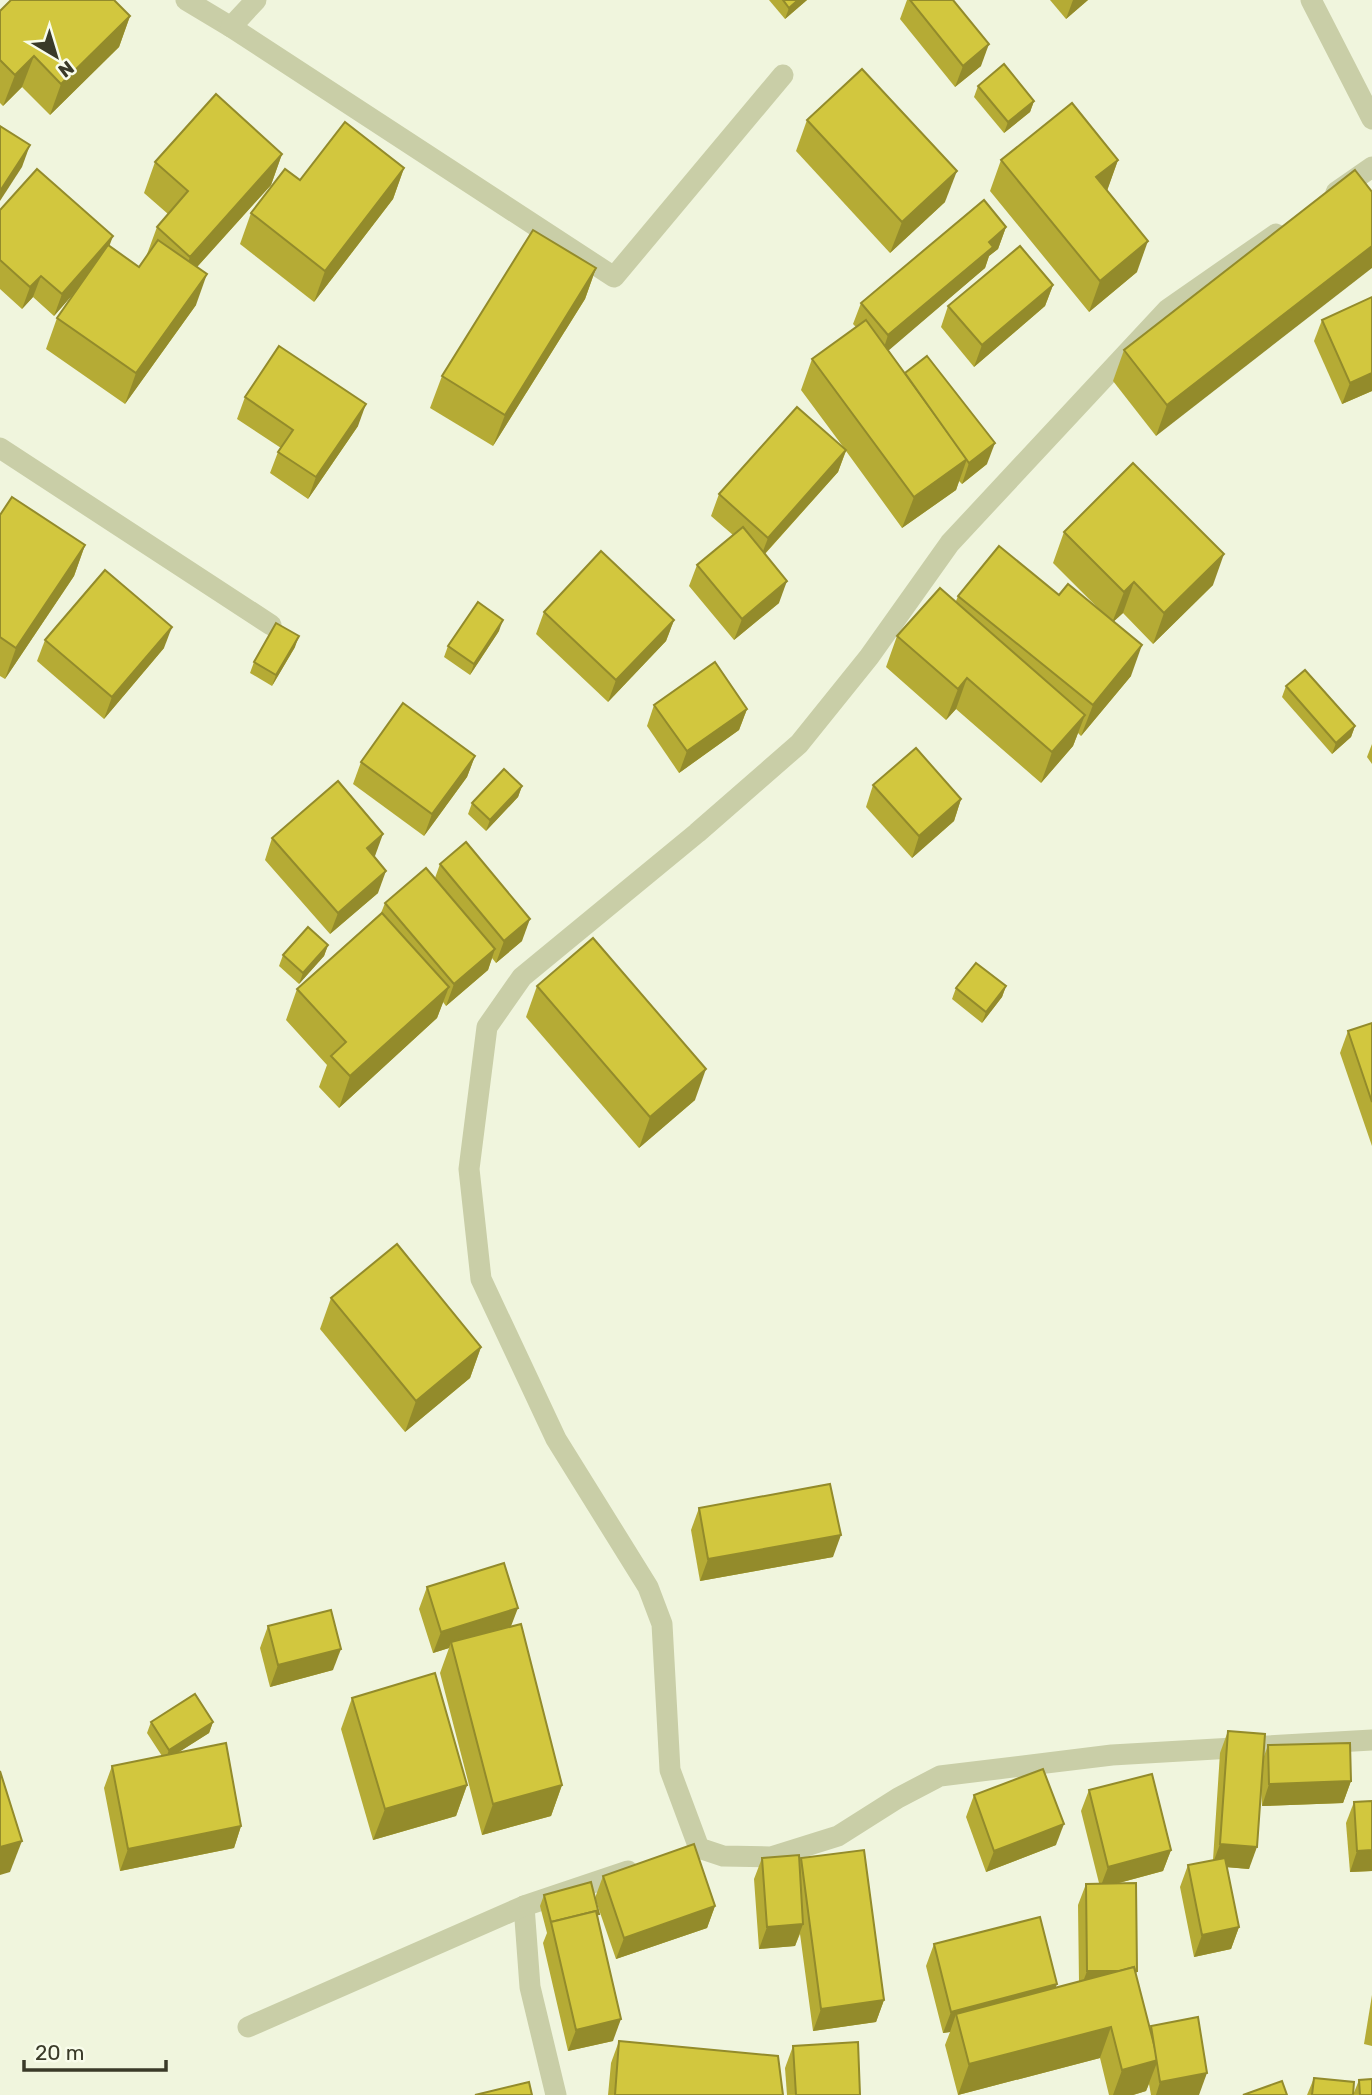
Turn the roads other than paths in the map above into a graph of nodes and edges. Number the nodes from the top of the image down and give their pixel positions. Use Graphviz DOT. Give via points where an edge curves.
graph roads {
  1 [pos="186,0"];
  2 [pos="256,0"];
  3 [pos="1311,0"];
  4 [pos="231,27"];
  5 [pos="783,75"];
  6 [pos="1372,119"];
  7 [pos="1372,167"];
  8 [pos="1315,206"];
  9 [pos="1293,222"];
  10 [pos="0,448"];
  11 [pos="271,625"];
  12 [pos="1372,1740"];
  13 [pos="699,1847"];
  14 [pos="674,1855"];
  15 [pos="649,1863"];
  16 [pos="524,1906"];
  17 [pos="248,2026"];
  18 [pos="556,2095"];
  1 -- 4 [label="street"];
  2 -- 4 [label="street"];
  3 -- 6 [label="street"];
  4 -- 5 [label="street" via="614,277"];
  7 -- 8 [label="street"];
  9 -- 13 [label="street" via="1168,309 950,542 869,657 799,744 522,977 486,1027 469,1169 481,1279 556,1439 648,1587 662,1624 670,1770"];
  10 -- 11 [label="street"];
  12 -- 13 [label="street" via="1112,1755 940,1776 838,1836 771,1857 723,1856"];
  13 -- 14 [label="street"];
  15 -- 16 [label="street"];
  16 -- 17 [label="street"];
  16 -- 18 [label="street" via="530,1987"];
}
